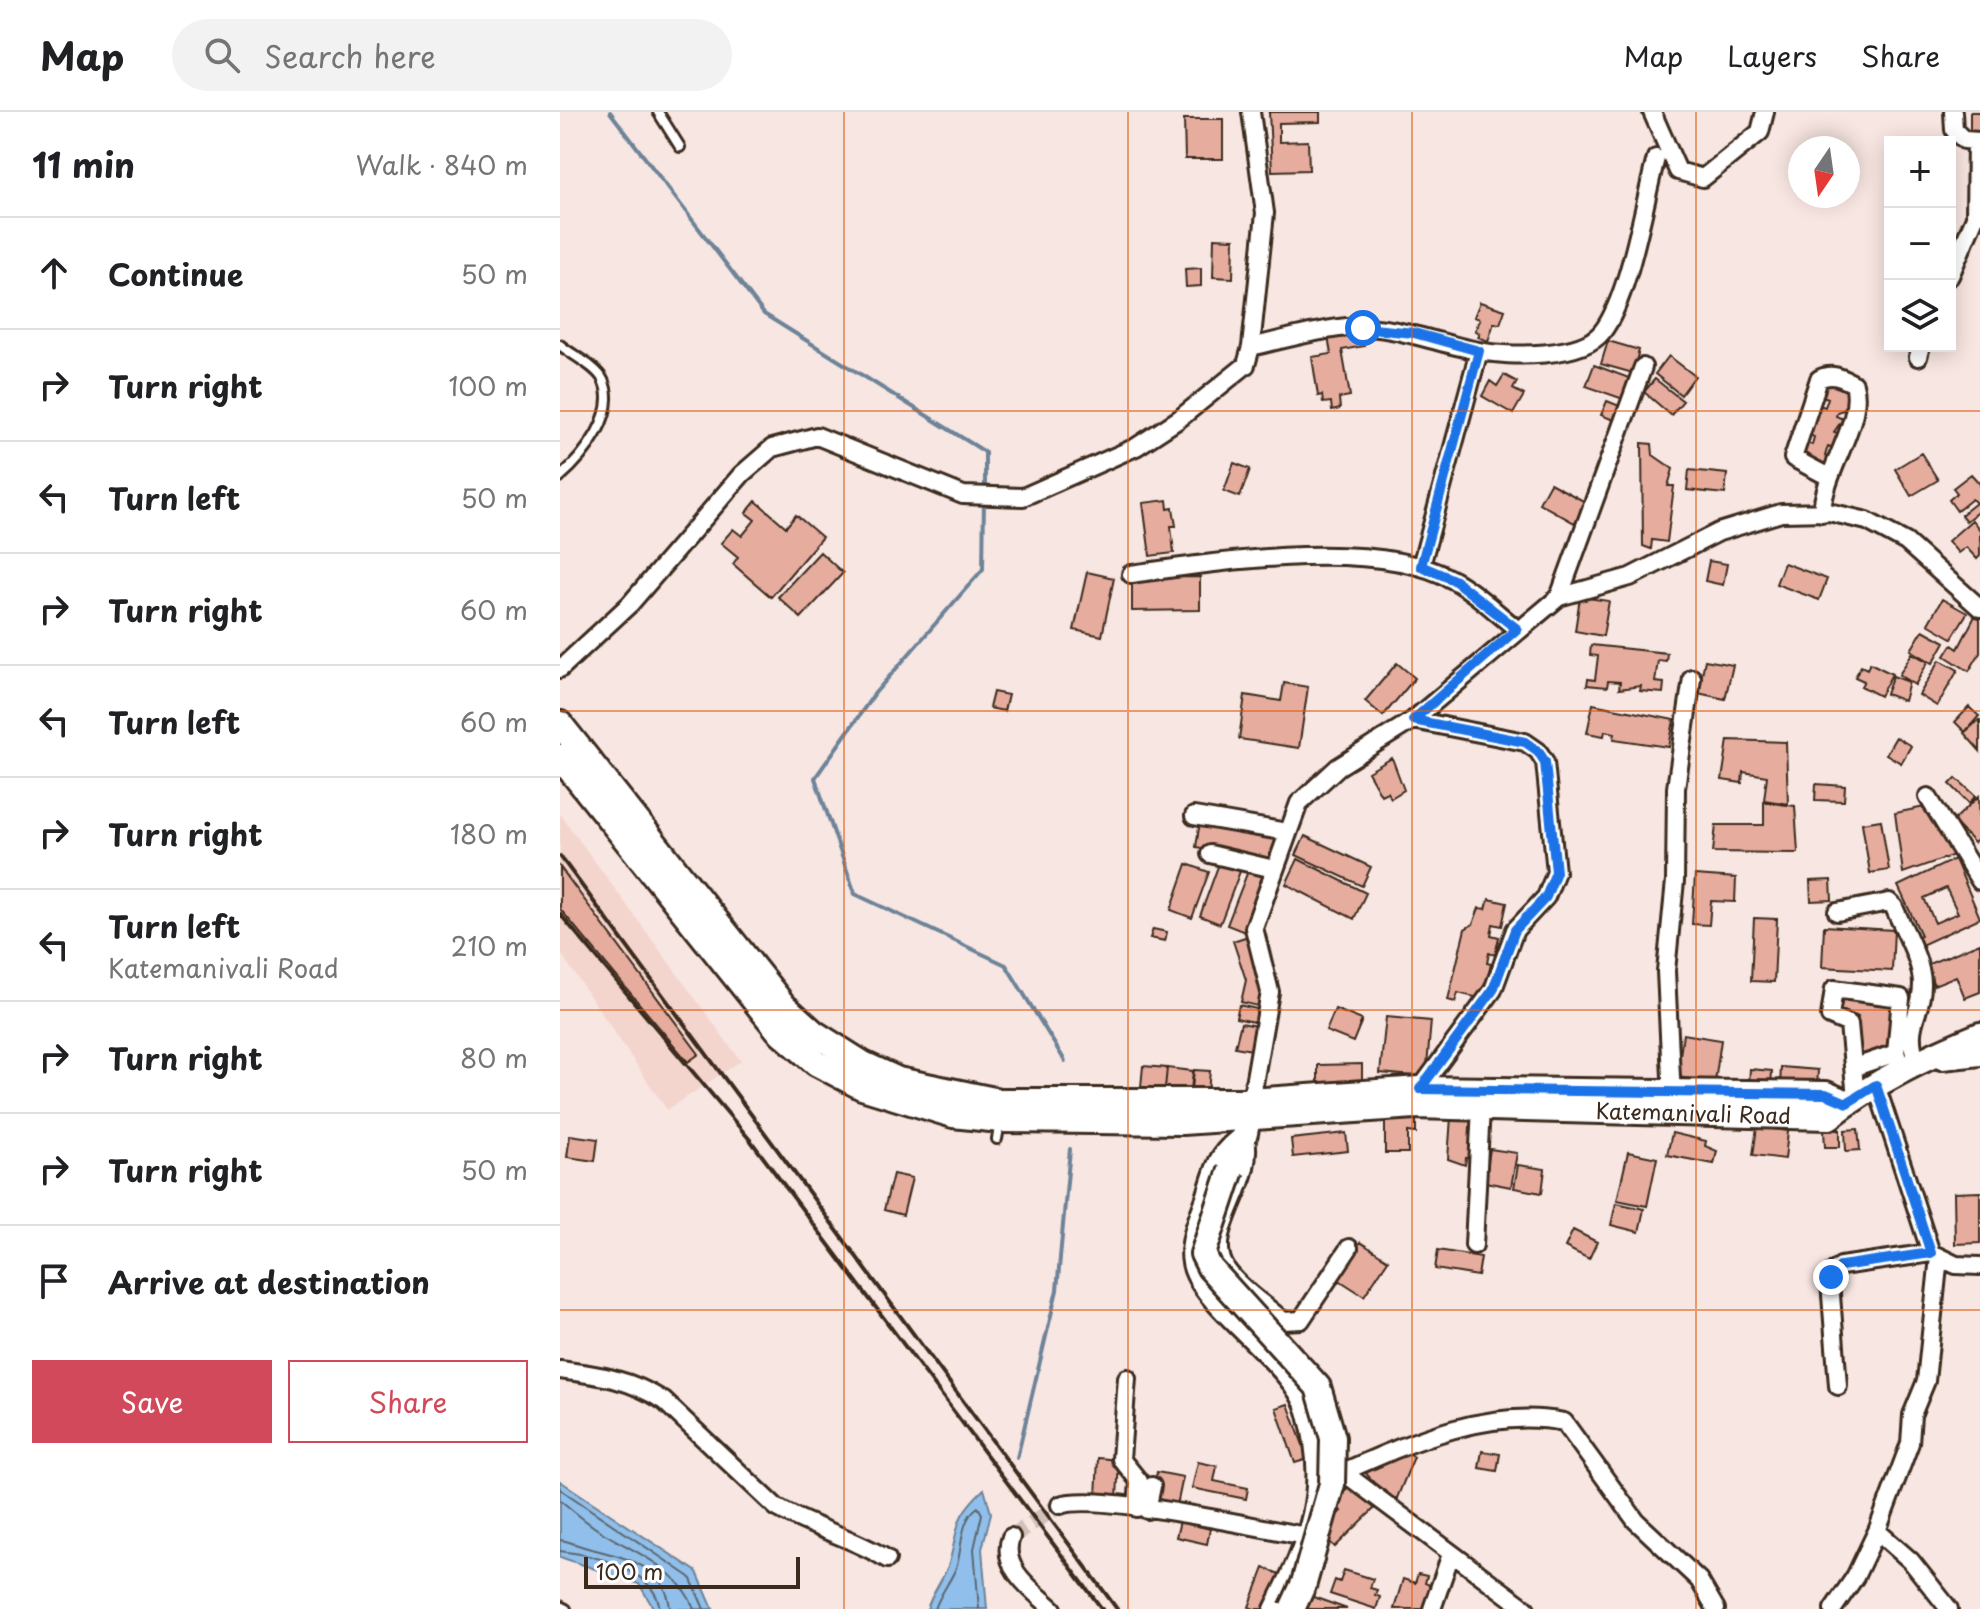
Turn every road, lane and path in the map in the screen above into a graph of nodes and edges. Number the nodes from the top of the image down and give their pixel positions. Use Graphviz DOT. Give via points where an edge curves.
graph roads {
  1 [pos="658,112"];
  2 [pos="1251,112"];
  3 [pos="1652,112"];
  4 [pos="1765,112"];
  5 [pos="1953,112"];
  6 [pos="1973,141"];
  7 [pos="680,147"];
  8 [pos="1656,158"];
  9 [pos="1956,262"];
  10 [pos="560,345"];
  11 [pos="1251,347"];
  12 [pos="1479,351"];
  13 [pos="1643,367"];
  14 [pos="560,477"];
  15 [pos="1829,477"];
  16 [pos="1822,513"];
  17 [pos="1421,566"];
  18 [pos="1131,574"];
  19 [pos="1559,597"];
  20 [pos="1980,608"];
  21 [pos="1517,629"];
  22 [pos="560,669"];
  23 [pos="1692,678"];
  24 [pos="1413,720"];
  25 [pos="560,724"];
  26 [pos="560,757"];
  27 [pos="1928,797"];
  28 [pos="1194,816"];
  29 [pos="1287,832"];
  30 [pos="1210,854"];
  31 [pos="1274,869"];
  32 [pos="1980,881"];
  33 [pos="1837,912"];
  34 [pos="776,1013"];
  35 [pos="1980,1017"];
  36 [pos="1906,1021"];
  37 [pos="1980,1035"];
  38 [pos="1980,1053"];
  39 [pos="1911,1061"];
  40 [pos="1861,1065"];
  41 [pos="1420,1089"];
  42 [pos="1859,1095"];
  43 [pos="1672,1103"];
  44 [pos="1481,1107"];
  45 [pos="1248,1118"];
  46 [pos="1474,1245"];
  47 [pos="1349,1248"];
  48 [pos="1935,1255"];
  49 [pos="1980,1266"];
  50 [pos="560,1370"];
  51 [pos="1127,1378"];
  52 [pos="1838,1386"];
  53 [pos="1318,1469"];
  54 [pos="1343,1472"];
  55 [pos="1152,1486"];
  56 [pos="1060,1505"];
  57 [pos="1142,1509"];
  58 [pos="1877,1531"];
  59 [pos="1306,1536"];
  60 [pos="1011,1537"];
  61 [pos="1451,1554"];
  62 [pos="887,1559"];
  63 [pos="560,1606"];
  64 [pos="566,1609"];
  65 [pos="1053,1609"];
  66 [pos="1273,1609"];
  67 [pos="1292,1609"];
  68 [pos="1432,1609"];
  69 [pos="1526,1609"];
  70 [pos="1716,1609"];
  71 [pos="1833,1609"];
  72 [pos="1949,1609"];
  1 -- 7 [label="lane"];
  2 -- 11 [label="street" via="1265,213"];
  3 -- 4 [label="street" via="1678,171 1703,178 1760,132"];
  5 -- 6 [label="street" via="1954,130"];
  6 -- 9 [label="street" via="1975,217"];
  8 -- 12 [label="street" via="1620,295 1597,339 1546,353"];
  10 -- 14 [label="lane" via="602,378 607,393 604,415 590,443"];
  11 -- 12 [label="street" via="1347,327 1414,333"];
  11 -- 22 [label="street" via="1246,365 1179,419 1136,447 1023,497 963,495 817,436 772,448 742,474 630,604"];
  12 -- 17 [label="street"];
  13 -- 19 [label="street"];
  15 -- 15 [label="street" via="1858,401 1854,384 1826,375 1819,379 1793,458"];
  15 -- 16 [label="street"];
  16 -- 19 [label="street" via="1781,513 1719,532 1630,577"];
  16 -- 20 [label="street" via="1867,521 1906,542"];
  17 -- 18 [label="street" via="1254,558"];
  17 -- 21 [label="street" via="1454,580"];
  19 -- 21 [label="street"];
  21 -- 24 [label="street"];
  23 -- 43 [label="street" via="1676,788 1675,881 1666,971"];
  24 -- 29 [label="street" via="1308,791"];
  24 -- 41 [label="street" via="1525,742 1538,751 1545,762 1556,844 1556,872 1546,897 1515,930 1493,990"];
  25 -- 34 [label="main road"];
  26 -- 34 [label="main road"];
  27 -- 32 [label="street"];
  28 -- 29 [label="street"];
  29 -- 31 [label="street"];
  30 -- 31 [label="street"];
  31 -- 45 [label="street" via="1254,928 1270,992"];
  33 -- 36 [label="street" via="1892,903 1921,975"];
  34 -- 45 [label="main road" via="816,1063 862,1087 953,1115 998,1120 1096,1111"];
  35 -- 39 [label="main road"];
  36 -- 39 [label="street"];
  36 -- 39 [label="street"];
  36 -- 42 [label="street" via="1899,996 1832,991 1830,1016 1848,1021"];
  37 -- 39 [label="main road"];
  38 -- 39 [label="main road"];
  39 -- 40 [label="street"];
  39 -- 42 [label="main road"];
  41 -- 43 [label="main road, Katemanivali Road"];
  41 -- 45 [label="main road, Katemanivali Road"];
  42 -- 43 [label="main road, Katemanivali Road"];
  42 -- 48 [label="street"];
  43 -- 44 [label="main road, Katemanivali Road"];
  44 -- 45 [label="main road, Katemanivali Road" via="1415,1106"];
  44 -- 46 [label="street"];
  45 -- 47 [label="street" via="1246,1172 1218,1247 1228,1271 1283,1321 1293,1323 1301,1320"];
  45 -- 53 [label="street" via="1219,1154 1193,1236 1191,1264 1207,1292 1278,1369 1305,1408"];
  45 -- 67 [label="main road, bridge" via="1203,1254 1318,1387 1333,1438 1332,1484"];
  48 -- 49 [label="street" via="1956,1265"];
  48 -- 52 [label="street" via="1834,1271 1830,1282"];
  48 -- 58 [label="street" via="1923,1393"];
  50 -- 62 [label="street" via="618,1377 643,1387 776,1507"];
  51 -- 57 [label="street" via="1121,1459 1139,1481"];
  53 -- 54 [label="street"];
  53 -- 59 [label="street"];
  54 -- 61 [label="street"];
  54 -- 70 [label="street" via="1460,1426 1534,1416 1564,1422 1636,1521 1699,1580"];
  55 -- 57 [label="street"];
  56 -- 57 [label="street" via="1078,1501"];
  57 -- 59 [label="street"];
  58 -- 71 [label="street"];
  58 -- 72 [label="street" via="1911,1561"];
  59 -- 66 [label="street"];
  60 -- 65 [label="street" via="1013,1569"];
  61 -- 68 [label="street"];
  61 -- 69 [label="street"];
  63 -- 64 [label="lane"];
}
